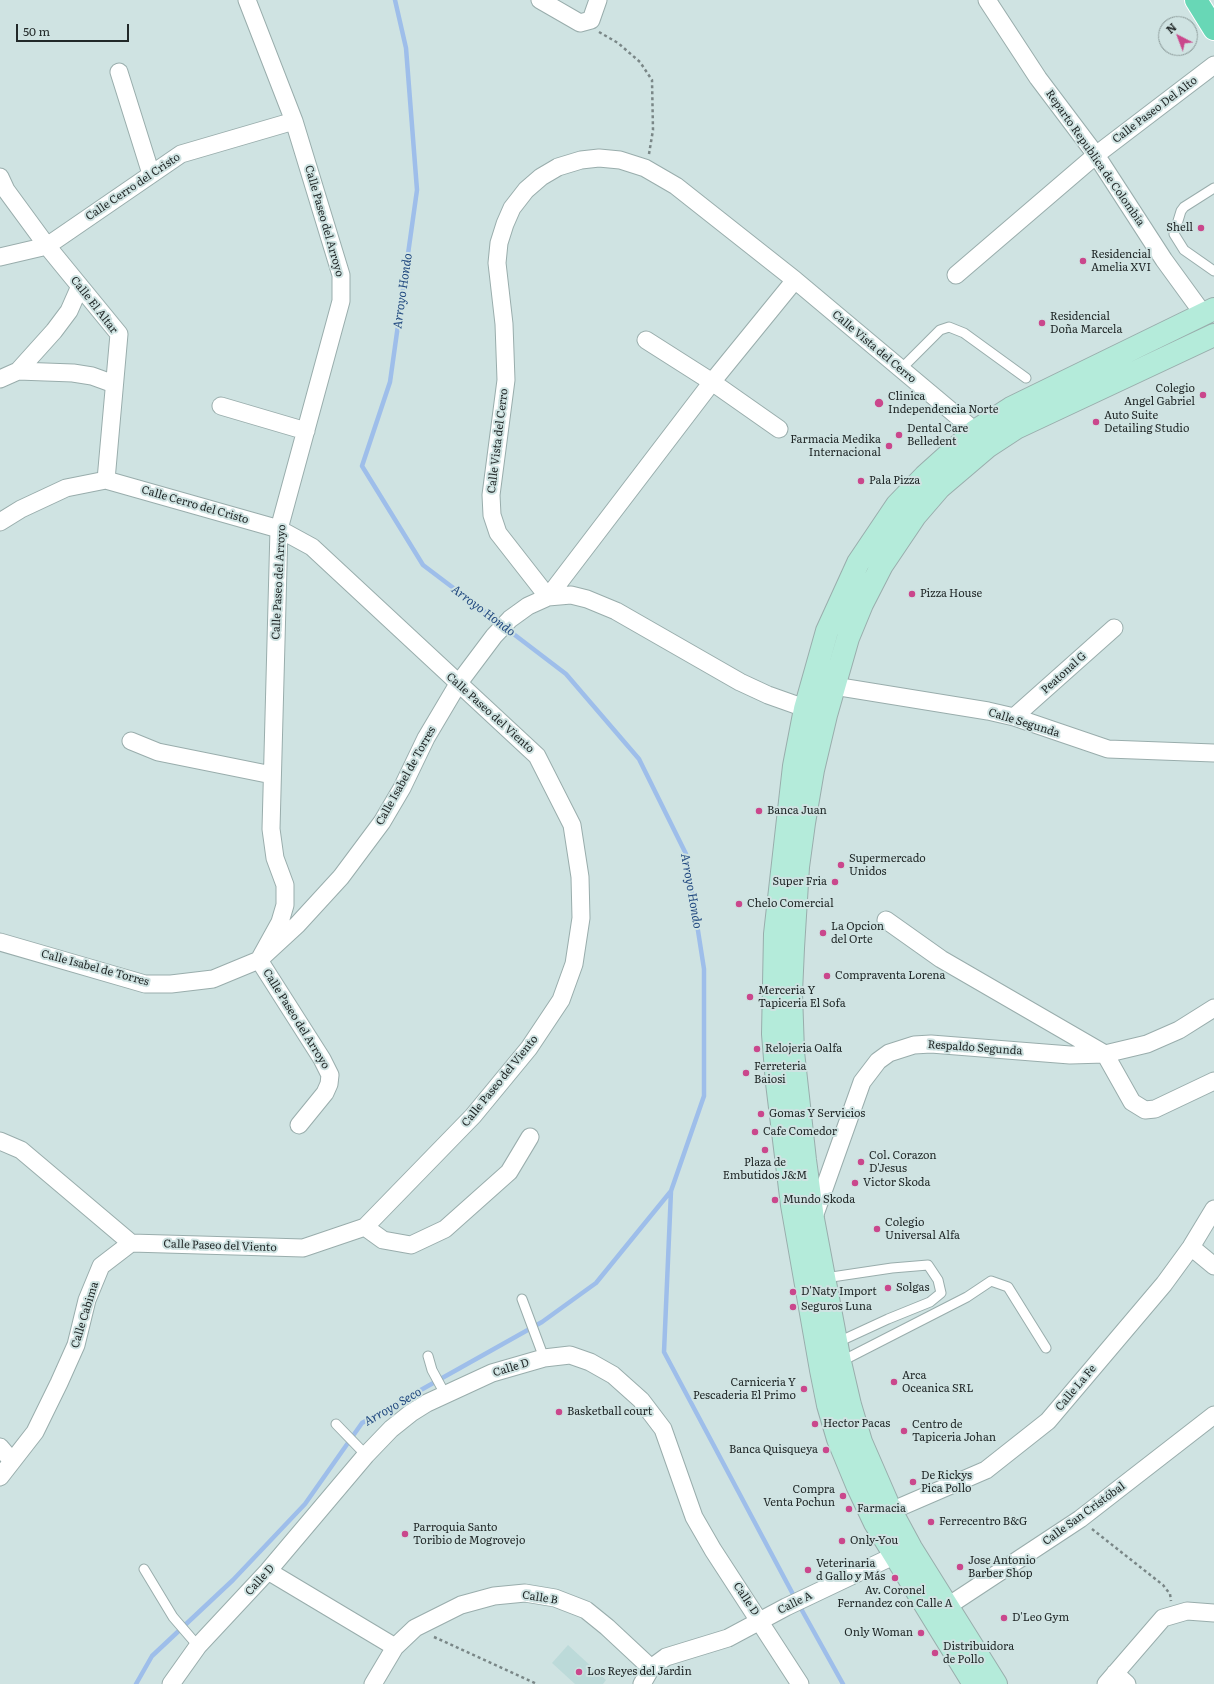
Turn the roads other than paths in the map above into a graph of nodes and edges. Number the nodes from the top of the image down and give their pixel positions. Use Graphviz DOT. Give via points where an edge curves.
graph roads {
  1 [pos="247,0"];
  2 [pos="540,0"];
  3 [pos="598,0"];
  4 [pos="987,0"];
  5 [pos="1196,0"];
  6 [pos="1214,29"];
  7 [pos="1214,65"];
  8 [pos="120,72"];
  9 [pos="294,121"];
  10 [pos="1096,155"];
  11 [pos="151,174"];
  12 [pos="0,177"];
  13 [pos="1214,188"];
  14 [pos="47,246"];
  15 [pos="0,257"];
  16 [pos="1214,271"];
  17 [pos="956,275"];
  18 [pos="795,280"];
  19 [pos="80,286"];
  20 [pos="1209,312"];
  21 [pos="1214,335"];
  22 [pos="646,340"];
  23 [pos="901,369"];
  24 [pos="18,371"];
  25 [pos="0,378"];
  26 [pos="1026,378"];
  27 [pos="712,382"];
  28 [pos="114,384"];
  29 [pos="221,406"];
  30 [pos="779,429"];
  31 [pos="306,431"];
  32 [pos="981,439"];
  33 [pos="106,480"];
  34 [pos="0,522"];
  35 [pos="279,529"];
  36 [pos="548,597"];
  37 [pos="1114,628"];
  38 [pos="458,684"];
  39 [pos="834,686"];
  40 [pos="805,709"];
  41 [pos="826,715"];
  42 [pos="1014,717"];
  43 [pos="130,741"];
  44 [pos="1214,754"];
  45 [pos="272,775"];
  46 [pos="886,920"];
  47 [pos="0,942"];
  48 [pos="259,960"];
  49 [pos="1214,1008"];
  50 [pos="1105,1054"];
  51 [pos="1214,1081"];
  52 [pos="299,1124"];
  53 [pos="530,1137"];
  54 [pos="0,1141"];
  55 [pos="1214,1209"];
  56 [pos="813,1219"];
  57 [pos="365,1227"];
  58 [pos="131,1243"];
  59 [pos="1191,1247"];
  60 [pos="1214,1266"];
  61 [pos="825,1278"];
  62 [pos="522,1299"];
  63 [pos="1046,1348"];
  64 [pos="831,1351"];
  65 [pos="428,1356"];
  66 [pos="544,1358"];
  67 [pos="444,1391"];
  68 [pos="1214,1416"];
  69 [pos="336,1424"];
  70 [pos="0,1447"];
  71 [pos="362,1451"];
  72 [pos="12,1461"];
  73 [pos="0,1478"];
  74 [pos="891,1511"];
  75 [pos="903,1552"];
  76 [pos="144,1569"];
  77 [pos="268,1571"];
  78 [pos="948,1606"];
  79 [pos="1214,1613"];
  80 [pos="760,1620"];
  81 [pos="193,1640"];
  82 [pos="395,1647"];
  83 [pos="651,1668"];
  84 [pos="1116,1680"];
  85 [pos="171,1684"];
  86 [pos="373,1684"];
  87 [pos="642,1684"];
  88 [pos="800,1684"];
  89 [pos="974,1684"];
  90 [pos="996,1684"];
  1 -- 9 [label="street, Calle Paseo del Arroyo"];
  2 -- 3 [label="street" via="580,23 592,20"];
  4 -- 10 [label="street, Reparto Republica de Colombia" via="1038,78"];
  5 -- 6 [label="main road"];
  7 -- 10 [label="street, Calle Paseo Del Alto"];
  8 -- 11 [label="street"];
  9 -- 11 [label="street, Calle Cerro del Cristo" via="181,154"];
  9 -- 31 [label="street, Calle Paseo del Arroyo" via="341,275 341,300"];
  10 -- 17 [label="street, Calle Paseo Del Alto"];
  10 -- 20 [label="street, Reparto Republica de Colombia" via="1164,260"];
  11 -- 14 [label="street, Calle Cerro del Cristo"];
  12 -- 14 [label="street, Calle El Altar" via="6,190"];
  13 -- 16 [label="lane" via="1184,207 1174,234 1184,250"];
  14 -- 15 [label="street, Calle Cerro del Cristo"];
  14 -- 19 [label="street, Calle El Altar"];
  18 -- 23 [label="street, Calle Vista del Cerro"];
  18 -- 27 [label="street"];
  18 -- 36 [label="street, Calle Vista del Cerro" via="676,186 645,168 620,160 580,160 558,167 526,190 512,208 499,243 497,263 504,324 506,380 491,502 498,533"];
  19 -- 24 [label="street" via="63,320"];
  19 -- 28 [label="street, Calle El Altar" via="119,334"];
  20 -- 32 [label="main road" via="1011,408"];
  21 -- 32 [label="main road" via="1016,428"];
  22 -- 27 [label="street"];
  23 -- 26 [label="lane" via="940,330 949,327 964,333"];
  23 -- 32 [label="street, Calle Vista del Cerro"];
  24 -- 25 [label="street"];
  24 -- 28 [label="street" via="73,373 92,376"];
  27 -- 30 [label="street"];
  27 -- 36 [label="street"];
  28 -- 33 [label="street, Calle El Altar"];
  29 -- 31 [label="street"];
  31 -- 35 [label="street, Calle Paseo del Arroyo"];
  32 -- 39 [label="main road" via="898,538 862,604 848,638"];
  32 -- 40 [label="main road" via="925,476 897,505 858,563 827,631"];
  33 -- 34 [label="street, Calle Cerro del Cristo" via="66,488"];
  33 -- 35 [label="street, Calle Cerro del Cristo"];
  35 -- 38 [label="street, Calle Paseo del Viento" via="312,547"];
  35 -- 45 [label="street, Calle Paseo del Arroyo"];
  36 -- 38 [label="street, Calle Isabel de Torres" via="528,606 510,619"];
  36 -- 40 [label="street" via="571,595 616,611 740,682"];
  37 -- 42 [label="street, Peatonal G"];
  38 -- 48 [label="street, Calle Isabel de Torres" via="382,822 341,877 297,925"];
  38 -- 57 [label="street, Calle Paseo del Viento" via="537,756 572,825 580,876 581,918 574,964 561,1000 529,1048 473,1116"];
  39 -- 41 [label="main road"];
  39 -- 42 [label="street, Calle Segunda"];
  40 -- 41 [label="street"];
  40 -- 64 [label="main road" via="794,766 780,882 775,934 773,1034 792,1205"];
  41 -- 56 [label="main road" via="813,770 798,867 791,993 793,1052"];
  42 -- 44 [label="street, Calle Segunda" via="1108,749"];
  43 -- 45 [label="street" via="158,752"];
  45 -- 48 [label="street, Calle Paseo del Arroyo" via="271,829 275,858 285,885 285,905 280,922"];
  46 -- 50 [label="street" via="941,959"];
  47 -- 48 [label="street, Calle Isabel de Torres" via="145,984 213,979"];
  48 -- 52 [label="street, Calle Paseo del Arroyo" via="322,1059 330,1076 325,1093"];
  49 -- 50 [label="street, Respaldo Segunda" via="1179,1030 1147,1044"];
  50 -- 51 [label="street" via="1132,1102 1146,1110 1155,1109"];
  50 -- 56 [label="street, Respaldo Segunda" via="1063,1054 931,1044 889,1054 878,1061 862,1082"];
  53 -- 57 [label="street" via="509,1172 445,1229 411,1245 383,1240"];
  54 -- 58 [label="street" via="21,1150"];
  55 -- 59 [label="street, Calle La Fe"];
  56 -- 61 [label="main road"];
  57 -- 58 [label="street, Calle Paseo del Viento" via="303,1248"];
  58 -- 72 [label="street, Calle Cabima" via="101,1266 87,1300 76,1345 59,1383 35,1432"];
  59 -- 60 [label="street"];
  59 -- 74 [label="street, Calle La Fe" via="1164,1284 1048,1421 986,1470"];
  61 -- 64 [label="main road"];
  61 -- 64 [label="lane" via="892,1268 928,1266 938,1280 941,1293 930,1302 888,1319"];
  62 -- 66 [label="lane"];
  63 -- 64 [label="lane" via="1008,1287 991,1281 967,1297"];
  64 -- 74 [label="main road" via="861,1442"];
  64 -- 75 [label="main road" via="828,1405 838,1439 869,1510"];
  65 -- 67 [label="lane" via="432,1370"];
  66 -- 67 [label="street, Calle D" via="492,1373"];
  66 -- 80 [label="street, Calle D" via="570,1355 590,1362 613,1375 641,1400 663,1429 694,1516 713,1550"];
  67 -- 71 [label="street, Calle D" via="411,1412"];
  68 -- 78 [label="street, Calle San Cristóbal" via="1080,1519"];
  69 -- 71 [label="lane"];
  70 -- 72 [label="street"];
  71 -- 77 [label="street, Calle D"];
  72 -- 73 [label="street, Calle Cabima"];
  74 -- 75 [label="main road"];
  75 -- 78 [label="main road"];
  75 -- 80 [label="street, Calle A"];
  75 -- 89 [label="main road"];
  76 -- 81 [label="lane" via="173,1617"];
  77 -- 81 [label="street, Calle D"];
  77 -- 82 [label="street"];
  78 -- 90 [label="main road"];
  79 -- 84 [label="street" via="1187,1611 1163,1618"];
  80 -- 83 [label="street, Calle A" via="728,1638 666,1657"];
  80 -- 88 [label="street, Calle D"];
  81 -- 85 [label="street, Calle D"];
  82 -- 83 [label="street, Calle B" via="415,1628 461,1605 494,1596 525,1593 555,1598 586,1610 607,1626"];
  82 -- 86 [label="street, Calle B"];
  83 -- 87 [label="street, Calle A"];
}
